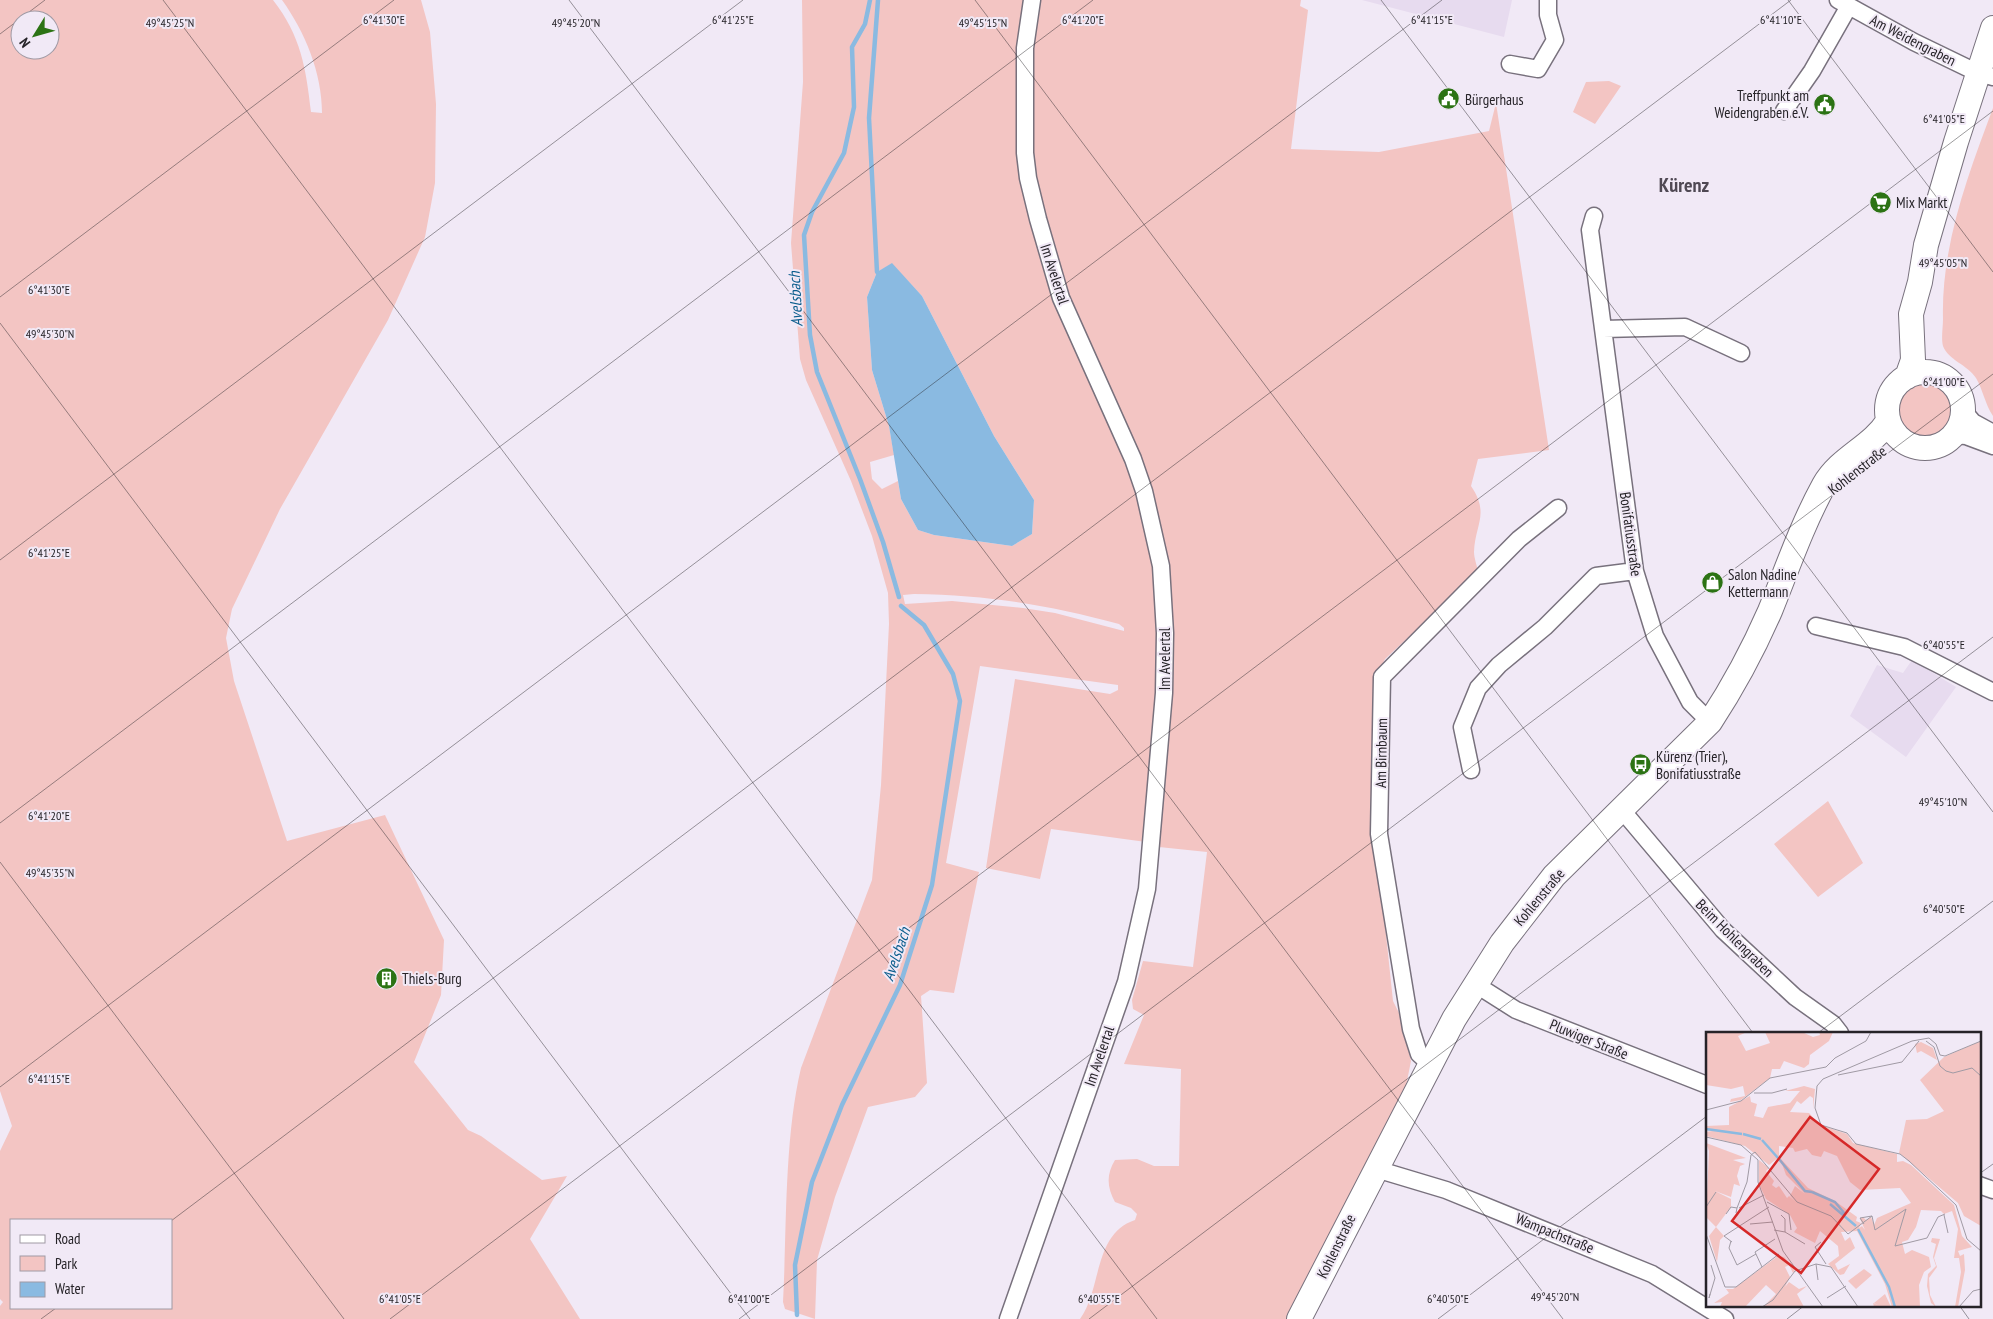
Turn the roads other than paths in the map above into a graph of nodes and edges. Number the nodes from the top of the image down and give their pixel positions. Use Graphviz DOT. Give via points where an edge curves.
graph roads {
  1 [pos="1032,0"];
  2 [pos="1548,0"];
  3 [pos="1843,3"];
  4 [pos="1993,28"];
  5 [pos="1510,64"];
  6 [pos="1985,75"];
  7 [pos="1784,111"];
  8 [pos="1594,216"];
  9 [pos="1920,282"];
  10 [pos="1603,329"];
  11 [pos="1740,353"];
  12 [pos="1940,375"];
  13 [pos="1907,377"];
  14 [pos="1963,410"];
  15 [pos="1888,421"];
  16 [pos="1993,433"];
  17 [pos="1953,435"];
  18 [pos="1904,442"];
  19 [pos="1993,446"];
  20 [pos="1814,504"];
  21 [pos="1558,508"];
  22 [pos="1635,571"];
  23 [pos="1816,626"];
  24 [pos="1993,692"];
  25 [pos="1710,722"];
  26 [pos="1471,770"];
  27 [pos="1621,809"];
  28 [pos="1475,984"];
  29 [pos="1839,1032"];
  30 [pos="1430,1064"];
  31 [pos="1706,1085"];
  32 [pos="1376,1169"];
  33 [pos="1980,1185"];
  34 [pos="1993,1190"];
  35 [pos="1008,1319"];
  36 [pos="1299,1319"];
  37 [pos="1725,1319"];
  1 -- 35 [label="street, Im Avelertal" via="1025,48 1028,178 1061,298 1133,459 1144,491 1161,566 1166,633 1164,693 1145,899 1126,982"];
  2 -- 5 [label="street" via="1554,40 1538,69"];
  3 -- 6 [label="street, Am Weidengraben" via="1890,30"];
  3 -- 7 [label="street, Am Weidengraben" via="1812,71"];
  4 -- 6 [label="main road"];
  6 -- 9 [label="main road" via="1926,245"];
  8 -- 10 [label="street, Bonifatiusstraße" via="1590,230"];
  9 -- 12 [label="main road" via="1927,355"];
  9 -- 13 [label="main road" via="1911,314 1913,360"];
  10 -- 11 [label="street" via="1685,327"];
  10 -- 22 [label="street, Bonifatiusstraße"];
  12 -- 13 [label="main road" via="1923,372"];
  12 -- 14 [label="main road" via="1956,389"];
  13 -- 15 [label="main road" via="1890,395"];
  14 -- 16 [label="street" via="1973,422"];
  14 -- 17 [label="main road"];
  15 -- 18 [label="main road, Kohlenstraße"];
  15 -- 20 [label="main road, Kohlenstraße" via="1878,435 1849,456 1832,474"];
  17 -- 18 [label="main road, Kohlenstraße" via="1942,444 1928,448"];
  17 -- 19 [label="street"];
  18 -- 20 [label="main road, Kohlenstraße" via="1882,449"];
  20 -- 25 [label="main road, Kohlenstraße" via="1757,638"];
  21 -- 30 [label="street, Am Birnbaum" via="1519,539 1382,677 1379,834 1411,1029 1419,1054"];
  22 -- 25 [label="street, Bonifatiusstraße" via="1655,636 1690,702"];
  22 -- 26 [label="street" via="1596,576 1478,688 1462,726"];
  23 -- 24 [label="street" via="1904,647"];
  25 -- 27 [label="main road, Kohlenstraße"];
  27 -- 28 [label="main road, Kohlenstraße" via="1538,894"];
  27 -- 29 [label="street, Beim Hohlengraben" via="1723,930 1795,997"];
  28 -- 30 [label="main road, Kohlenstraße"];
  28 -- 31 [label="street, Pluwiger Straße" via="1516,1010"];
  30 -- 32 [label="main road, Kohlenstraße"];
  32 -- 36 [label="main road, Kohlenstraße"];
  32 -- 37 [label="street, Wampachstraße" via="1446,1190 1652,1274"];
  33 -- 34 [label="street"];
}
